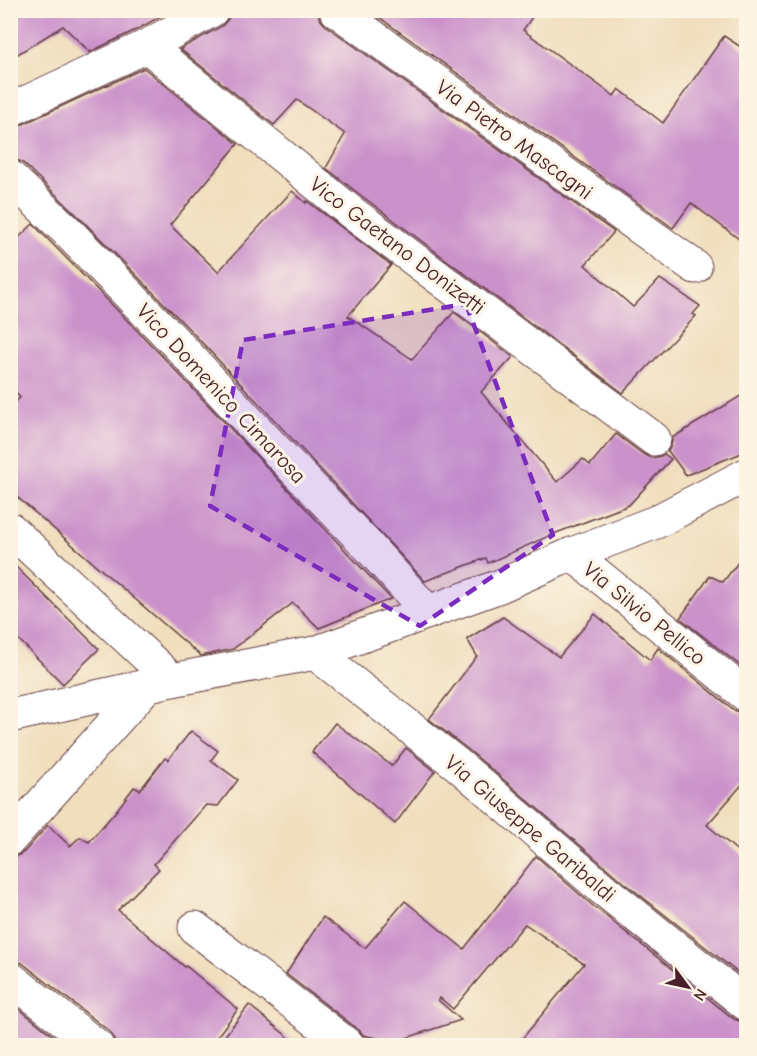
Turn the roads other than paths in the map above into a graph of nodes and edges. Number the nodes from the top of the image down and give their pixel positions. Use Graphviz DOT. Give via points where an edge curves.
graph roads {
  1 [pos="212,10"];
  2 [pos="336,10"];
  3 [pos="147,46"];
  4 [pos="10,110"];
  5 [pos="10,177"];
  6 [pos="695,267"];
  7 [pos="654,440"];
  8 [pos="747,475"];
  9 [pos="10,529"];
  10 [pos="572,554"];
  11 [pos="428,612"];
  12 [pos="315,653"];
  13 [pos="159,683"];
  14 [pos="747,695"];
  15 [pos="10,716"];
  16 [pos="10,839"];
  17 [pos="195,928"];
  18 [pos="10,978"];
  19 [pos="747,1004"];
  20 [pos="97,1046"];
  21 [pos="349,1046"];
  1 -- 3 [label="street"];
  2 -- 6 [label="street, Via Pietro Mascagni"];
  3 -- 4 [label="street"];
  3 -- 7 [label="street, Vico Gaetano Donizetti" via="351,212"];
  5 -- 11 [label="street, Vico Domenico Cimarosa" via="170,337"];
  8 -- 10 [label="street" via="656,522"];
  9 -- 13 [label="street"];
  10 -- 11 [label="street" via="501,586"];
  10 -- 14 [label="street, Via Silvio Pellico"];
  11 -- 12 [label="street"];
  12 -- 13 [label="street"];
  12 -- 19 [label="street, Via Giuseppe Garibaldi" via="458,765 604,890"];
  13 -- 15 [label="street"];
  13 -- 16 [label="street"];
  17 -- 21 [label="street"];
  18 -- 20 [label="street"];
}
